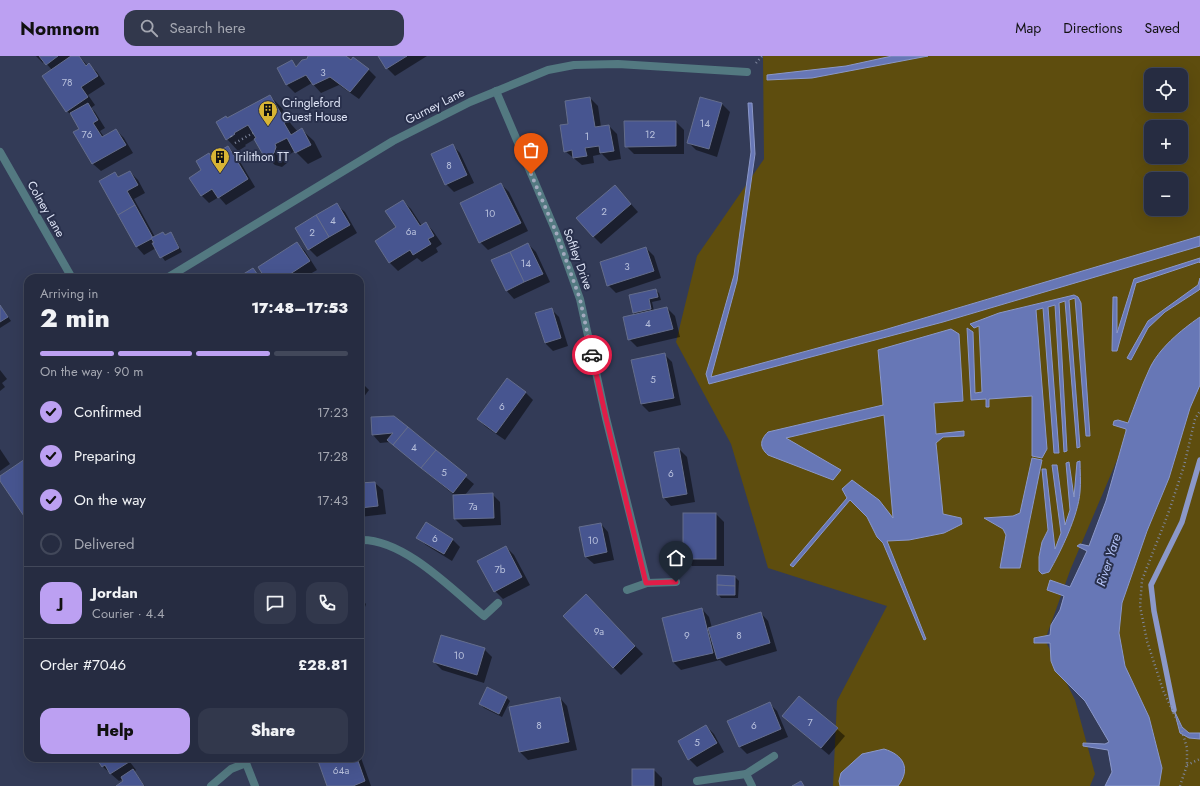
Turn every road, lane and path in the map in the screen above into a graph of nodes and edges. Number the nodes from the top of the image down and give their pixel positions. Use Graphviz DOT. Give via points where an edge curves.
graph roads {
  1 [pos="618,60"];
  2 [pos="747,72"];
  3 [pos="496,91"];
  4 [pos="253,133"];
  5 [pos="235,143"];
  6 [pos="0,152"];
  7 [pos="70,274"];
  8 [pos="174,274"];
  9 [pos="1200,411"];
  10 [pos="364,540"];
  11 [pos="676,582"];
  12 [pos="646,583"];
  13 [pos="626,590"];
  14 [pos="498,603"];
  15 [pos="774,756"];
  16 [pos="1200,759"];
  17 [pos="243,762"];
  18 [pos="245,762"];
  19 [pos="1187,765"];
  20 [pos="746,774"];
  21 [pos="697,781"];
  22 [pos="211,786"];
  23 [pos="255,786"];
  24 [pos="752,786"];
  25 [pos="1180,786"];
  1 -- 2 [label="street, Gurney Lane"];
  1 -- 3 [label="street, Gurney Lane" via="548,70"];
  3 -- 8 [label="street, Gurney Lane" via="393,142"];
  3 -- 12 [label="street, Softley Drive" via="556,232 580,299"];
  4 -- 5 [label="path"];
  6 -- 7 [label="street, Colney Lane"];
  9 -- 19 [label="path" via="1195,419 1184,466 1168,514 1142,580 1140,606 1163,690 1182,731 1187,748"];
  10 -- 14 [label="street" via="383,543 397,549 430,570 484,616"];
  11 -- 12 [label="street"];
  12 -- 13 [label="street"];
  15 -- 20 [label="street"];
  16 -- 19 [label="path"];
  17 -- 22 [label="street"];
  18 -- 23 [label="street"];
  19 -- 25 [label="path"];
  20 -- 21 [label="street"];
  20 -- 24 [label="street"];
}
